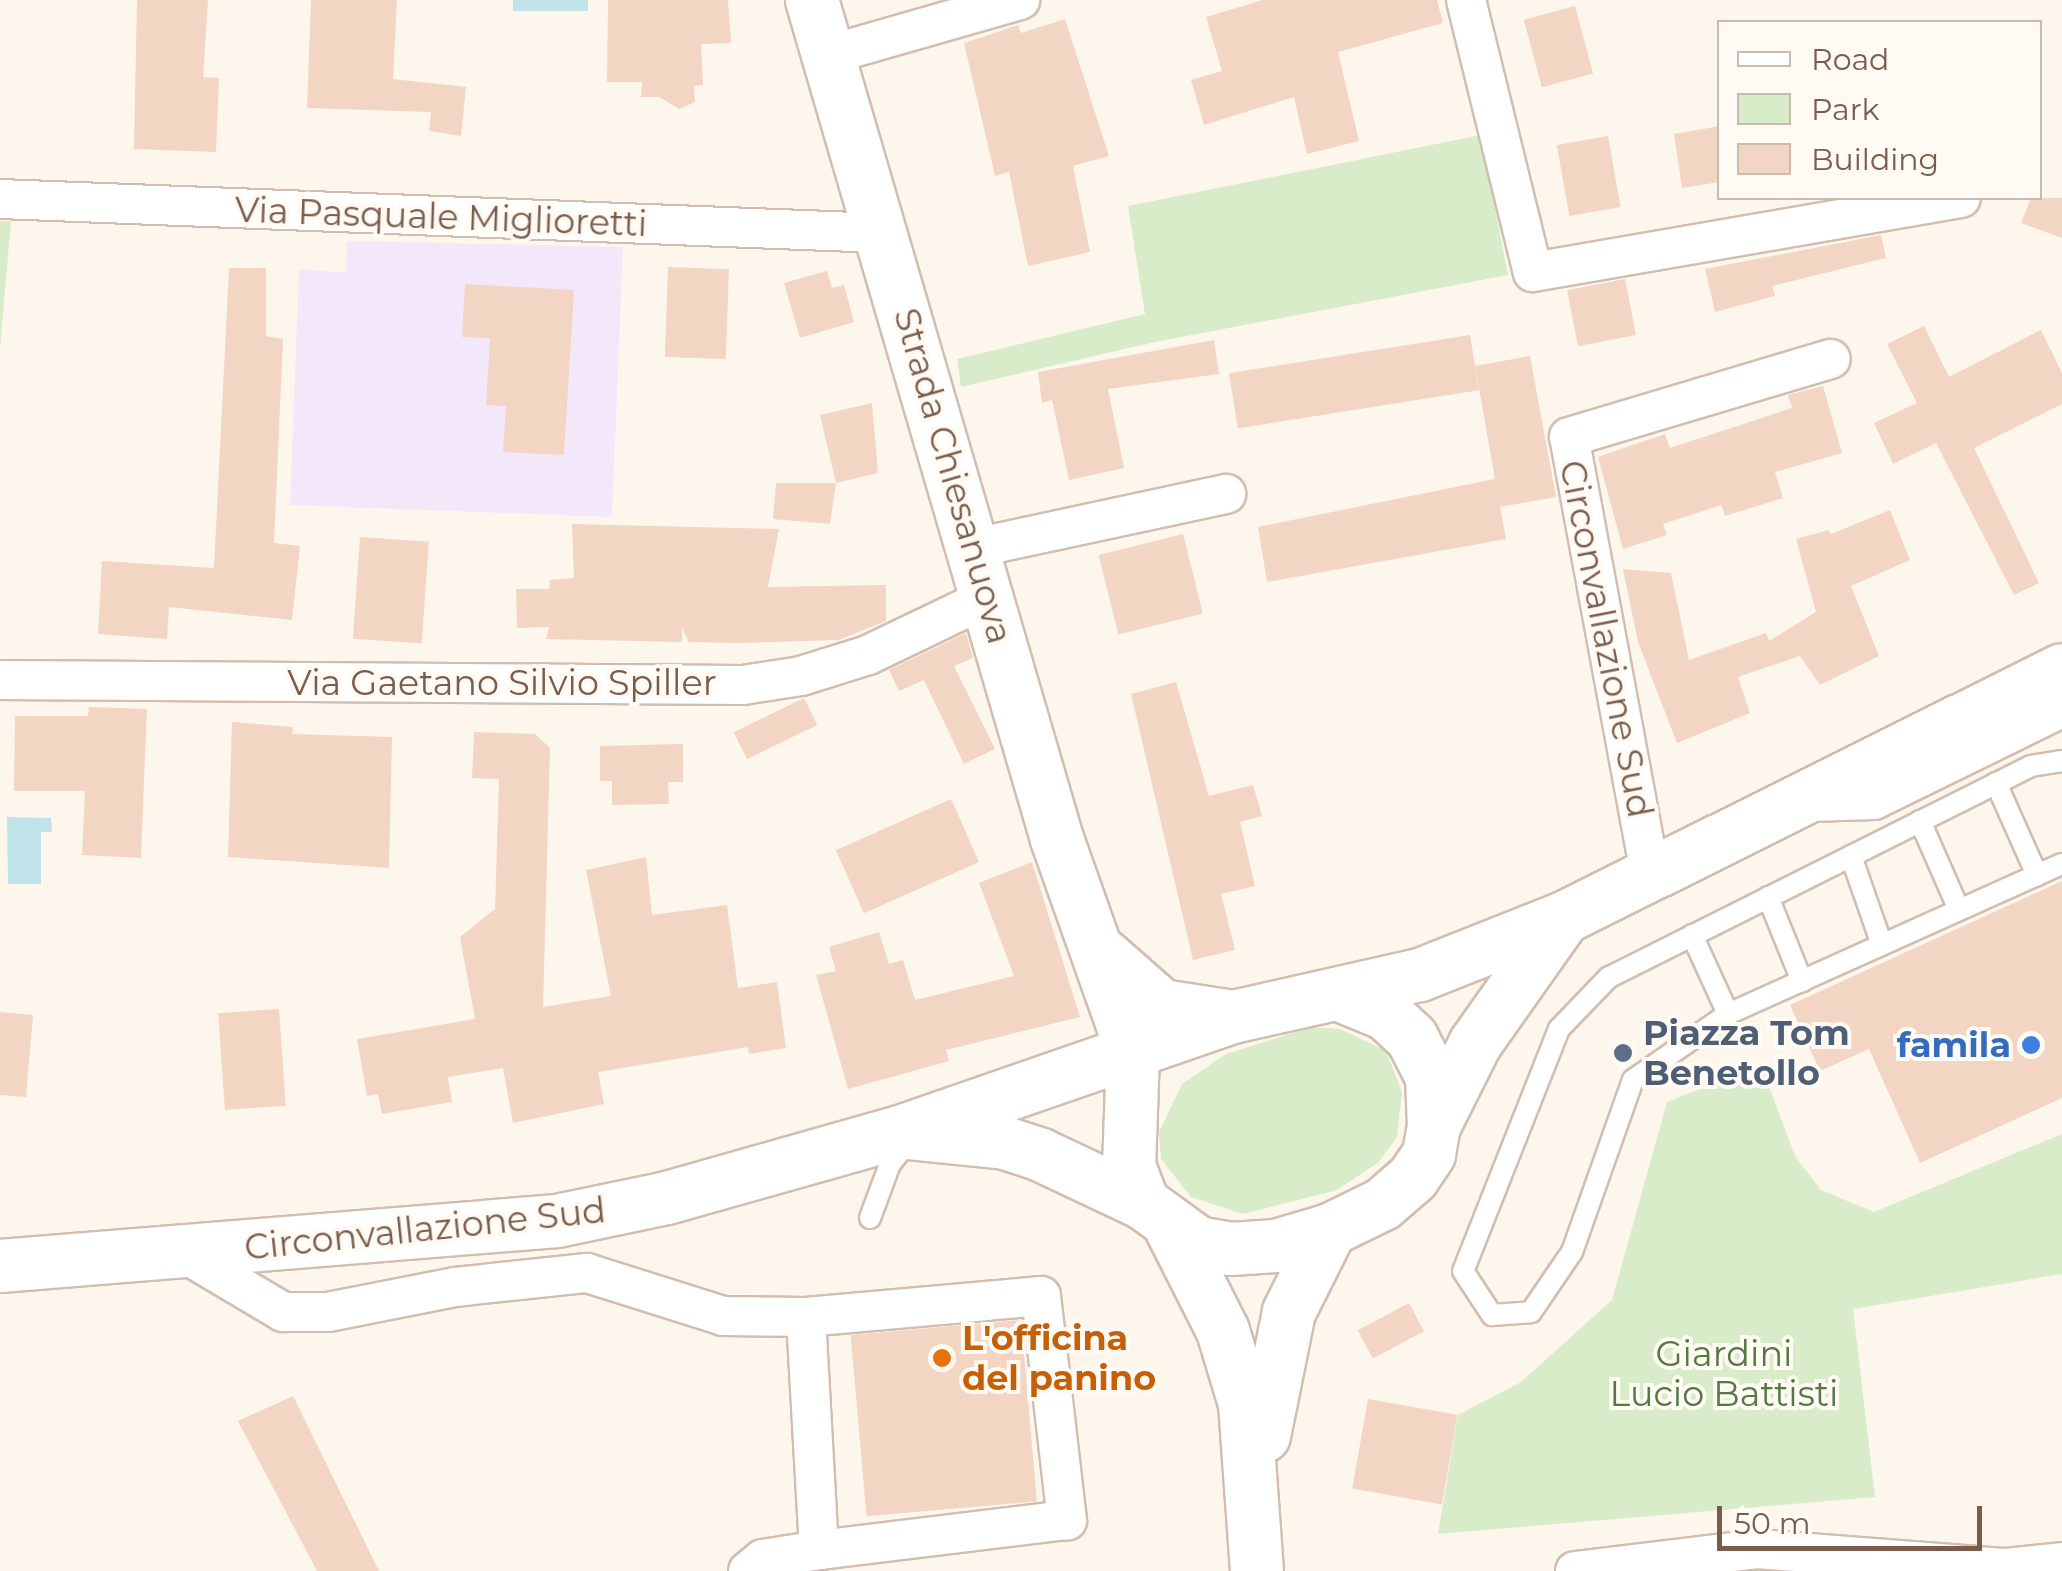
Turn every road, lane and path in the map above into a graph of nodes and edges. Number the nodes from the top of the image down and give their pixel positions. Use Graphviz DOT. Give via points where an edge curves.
graph roads {
  1 [pos="812,0"];
  2 [pos="1020,0"];
  3 [pos="1466,0"];
  4 [pos="828,55"];
  5 [pos="0,200"];
  6 [pos="1949,200"];
  7 [pos="882,233"];
  8 [pos="1831,359"];
  9 [pos="1226,494"];
  10 [pos="974,548"];
  11 [pos="988,598"];
  12 [pos="2062,670"];
  13 [pos="0,680"];
  14 [pos="2062,708"];
  15 [pos="2062,761"];
  16 [pos="1996,783"];
  17 [pos="1802,802"];
  18 [pos="1920,821"];
  19 [pos="1851,856"];
  20 [pos="2062,864"];
  21 [pos="1650,873"];
  22 [pos="2037,875"];
  23 [pos="1768,897"];
  24 [pos="1958,910"];
  25 [pos="1564,918"];
  26 [pos="1692,935"];
  27 [pos="1882,945"];
  28 [pos="1100,950"];
  29 [pos="1802,981"];
  30 [pos="1345,996"];
  31 [pos="1728,1014"];
  32 [pos="1233,1017"];
  33 [pos="1133,1054"];
  34 [pos="1434,1128"];
  35 [pos="908,1133"];
  36 [pos="1157,1215"];
  37 [pos="870,1218"];
  38 [pos="1330,1230"];
  39 [pos="186,1256"];
  40 [pos="0,1266"];
  41 [pos="788,1316"];
  42 [pos="1256,1500"];
  43 [pos="820,1550"];
  44 [pos="2062,1562"];
  45 [pos="748,1571"];
  46 [pos="1257,1571"];
  47 [pos="1575,1571"];
  1 -- 4 [label="main road, Strada Chiesanuova"];
  2 -- 4 [label="street"];
  3 -- 6 [label="street" via="1533,272"];
  4 -- 7 [label="main road, Strada Chiesanuova"];
  5 -- 7 [label="street, Via Pasquale Miglioretti"];
  7 -- 10 [label="main road, Strada Chiesanuova"];
  8 -- 21 [label="street, Circonvallazione Sud" via="1569,437"];
  9 -- 10 [label="street"];
  10 -- 11 [label="main road, Strada Chiesanuova"];
  11 -- 13 [label="street, Via Gaetano Silvio Spiller" via="868,655 744,685"];
  11 -- 28 [label="main road, Strada Chiesanuova" via="1074,894"];
  12 -- 17 [label="main road, Circonvallazione Sud"];
  14 -- 17 [label="street" via="1874,800"];
  15 -- 16 [label="lane" via="2031,766"];
  16 -- 18 [label="lane"];
  16 -- 22 [label="lane"];
  17 -- 21 [label="main road, Circonvallazione Sud"];
  18 -- 19 [label="lane"];
  18 -- 24 [label="lane"];
  19 -- 23 [label="lane"];
  19 -- 27 [label="lane"];
  20 -- 22 [label="lane"];
  21 -- 25 [label="main road, Circonvallazione Sud"];
  22 -- 24 [label="lane"];
  23 -- 26 [label="lane"];
  23 -- 29 [label="lane"];
  24 -- 27 [label="lane"];
  25 -- 30 [label="main road, Circonvallazione Sud" via="1420,975"];
  25 -- 34 [label="main road, Circonvallazione Sud" via="1475,1044"];
  26 -- 31 [label="lane"];
  26 -- 31 [label="lane" via="1608,977 1559,1028 1463,1271 1492,1315 1531,1312 1572,1252 1634,1080"];
  27 -- 29 [label="lane"];
  28 -- 32 [label="main road, Circonvallazione Sud" via="1162,1006"];
  28 -- 33 [label="main road"];
  29 -- 31 [label="lane"];
  30 -- 32 [label="main road, Circonvallazione Sud" via="1312,995"];
  30 -- 34 [label="main road, Circonvallazione Sud" via="1386,1014 1412,1038 1432,1076"];
  32 -- 33 [label="main road"];
  33 -- 35 [label="main road, Circonvallazione Sud"];
  33 -- 36 [label="main road" via="1129,1166"];
  34 -- 38 [label="main road, Circonvallazione Sud" via="1429,1154 1413,1178 1384,1204"];
  35 -- 36 [label="main road, Circonvallazione Sud" via="1005,1143"];
  35 -- 37 [label="lane"];
  35 -- 39 [label="main road, Circonvallazione Sud" via="557,1221"];
  36 -- 38 [label="main road, Circonvallazione Sud" via="1231,1249 1276,1246"];
  36 -- 42 [label="main road" via="1234,1365"];
  38 -- 42 [label="main road" via="1276,1354"];
  39 -- 40 [label="main road, Circonvallazione Sud"];
  39 -- 41 [label="street" via="282,1312 328,1312 455,1287 587,1273 697,1312"];
  41 -- 43 [label="street"];
  41 -- 43 [label="street" via="1041,1296 1067,1520"];
  42 -- 46 [label="main road"];
  43 -- 45 [label="street" via="763,1559"];
  44 -- 47 [label="street" via="2006,1568 1757,1549"];
}
